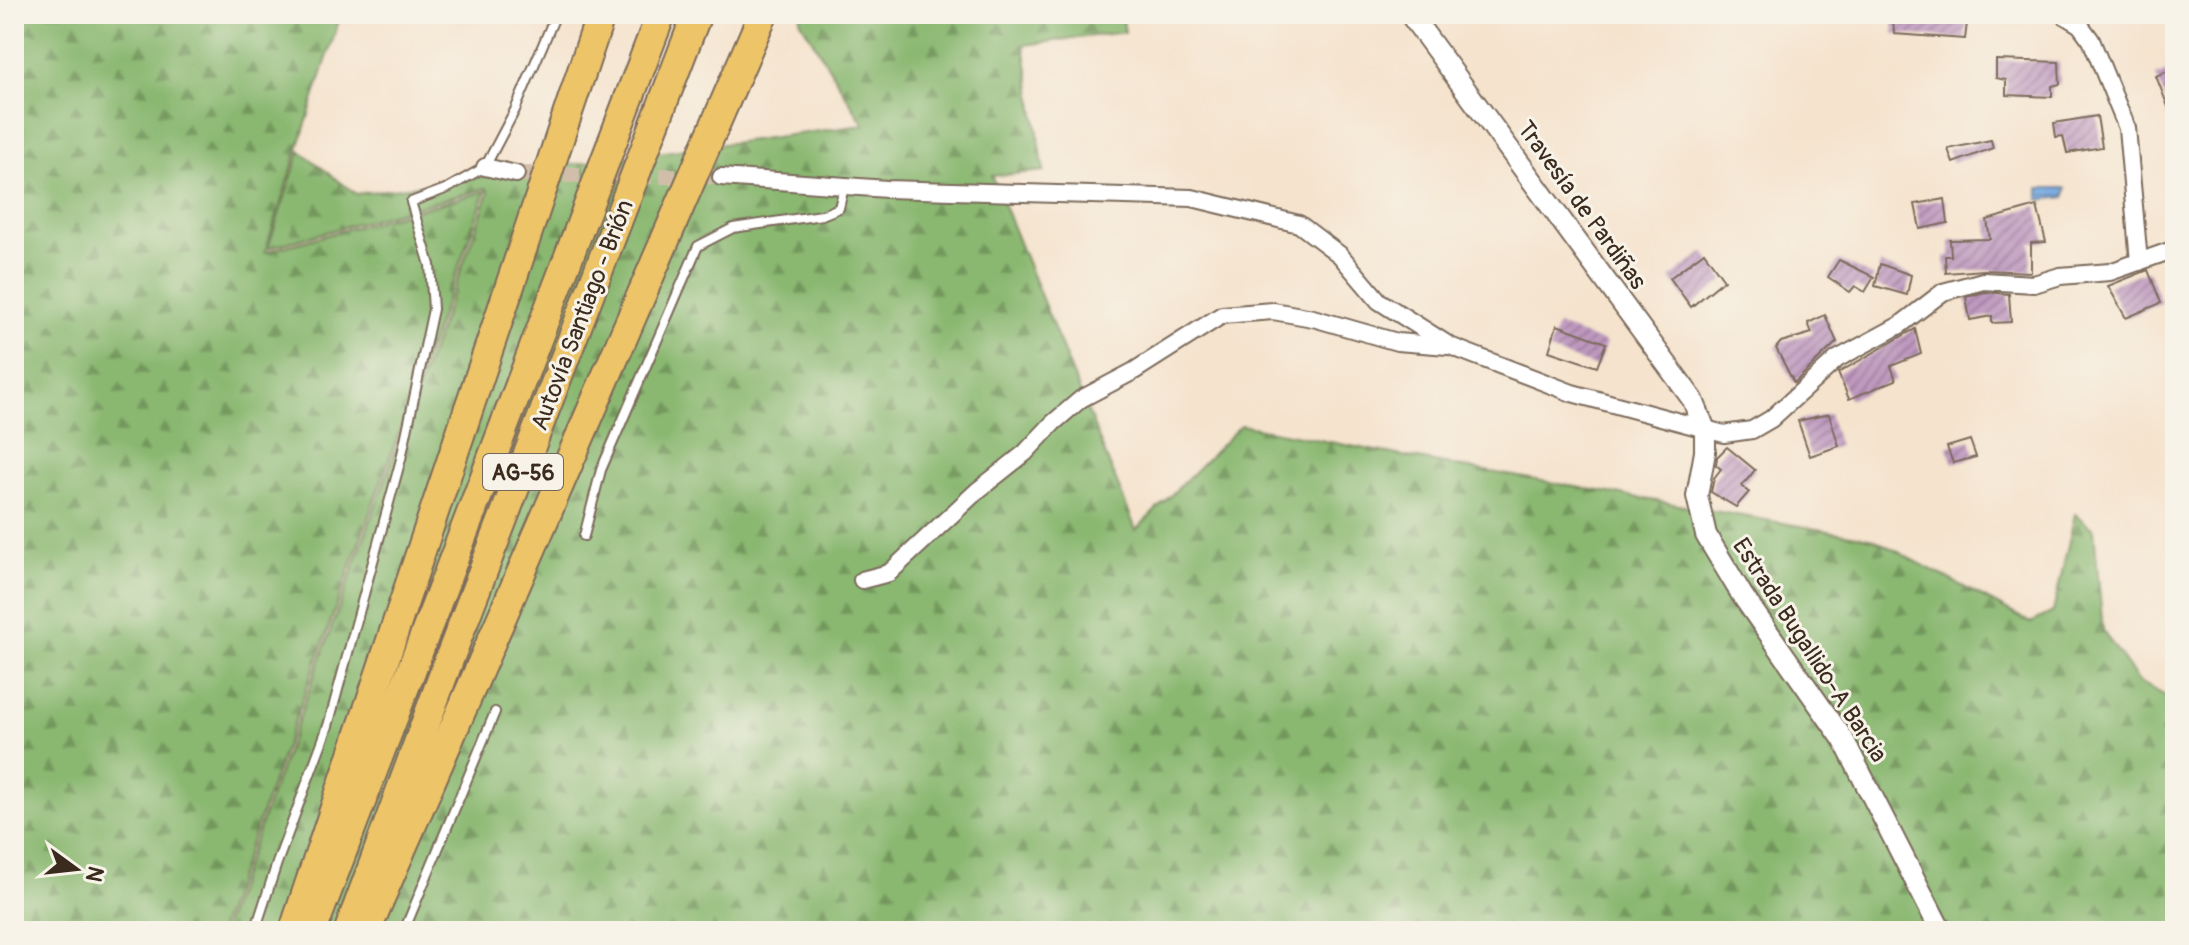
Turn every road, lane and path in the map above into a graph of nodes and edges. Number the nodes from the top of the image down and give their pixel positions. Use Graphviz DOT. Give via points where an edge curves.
graph roads {
  1 [pos="556,14"];
  2 [pos="601,14"];
  3 [pos="661,14"];
  4 [pos="697,14"];
  5 [pos="763,14"];
  6 [pos="1410,14"];
  7 [pos="2062,14"];
  8 [pos="485,167"];
  9 [pos="516,174"];
  10 [pos="721,177"];
  11 [pos="844,187"];
  12 [pos="2175,249"];
  13 [pos="2139,262"];
  14 [pos="1450,346"];
  15 [pos="1705,430"];
  16 [pos="584,536"];
  17 [pos="862,580"];
  18 [pos="495,712"];
  19 [pos="255,931"];
  20 [pos="293,931"];
  21 [pos="312,931"];
  22 [pos="349,931"];
  23 [pos="366,931"];
  24 [pos="404,931"];
  25 [pos="1941,931"];
  1 -- 8 [label="lane"];
  2 -- 20 [label="highway"];
  3 -- 21 [label="highway, Autovía Santiago - Brión / AG-56"];
  4 -- 22 [label="highway, Autovía Santiago - Brión / AG-56"];
  5 -- 23 [label="highway"];
  6 -- 15 [label="street, Travesía de Pardiñas" via="1693,400"];
  7 -- 13 [label="street" via="2091,40 2127,128"];
  8 -- 9 [label="street"];
  8 -- 19 [label="lane" via="411,202 430,265 433,309 414,399 328,726"];
  10 -- 11 [label="street"];
  11 -- 14 [label="street" via="1192,198 1299,224 1340,255 1379,301"];
  11 -- 16 [label="lane" via="839,208 822,215 733,228 698,246 601,470"];
  12 -- 13 [label="street"];
  13 -- 15 [label="street" via="2034,284 1983,281 1943,292 1900,325 1837,359 1771,419 1752,430"];
  14 -- 15 [label="street" via="1572,393"];
  14 -- 17 [label="street" via="1397,342 1273,311 1222,315 1081,399 889,573"];
  15 -- 25 [label="street, Estrada Bugallido-A Barcia" via="1697,496 1706,535 1843,739"];
  18 -- 24 [label="lane"];
}
